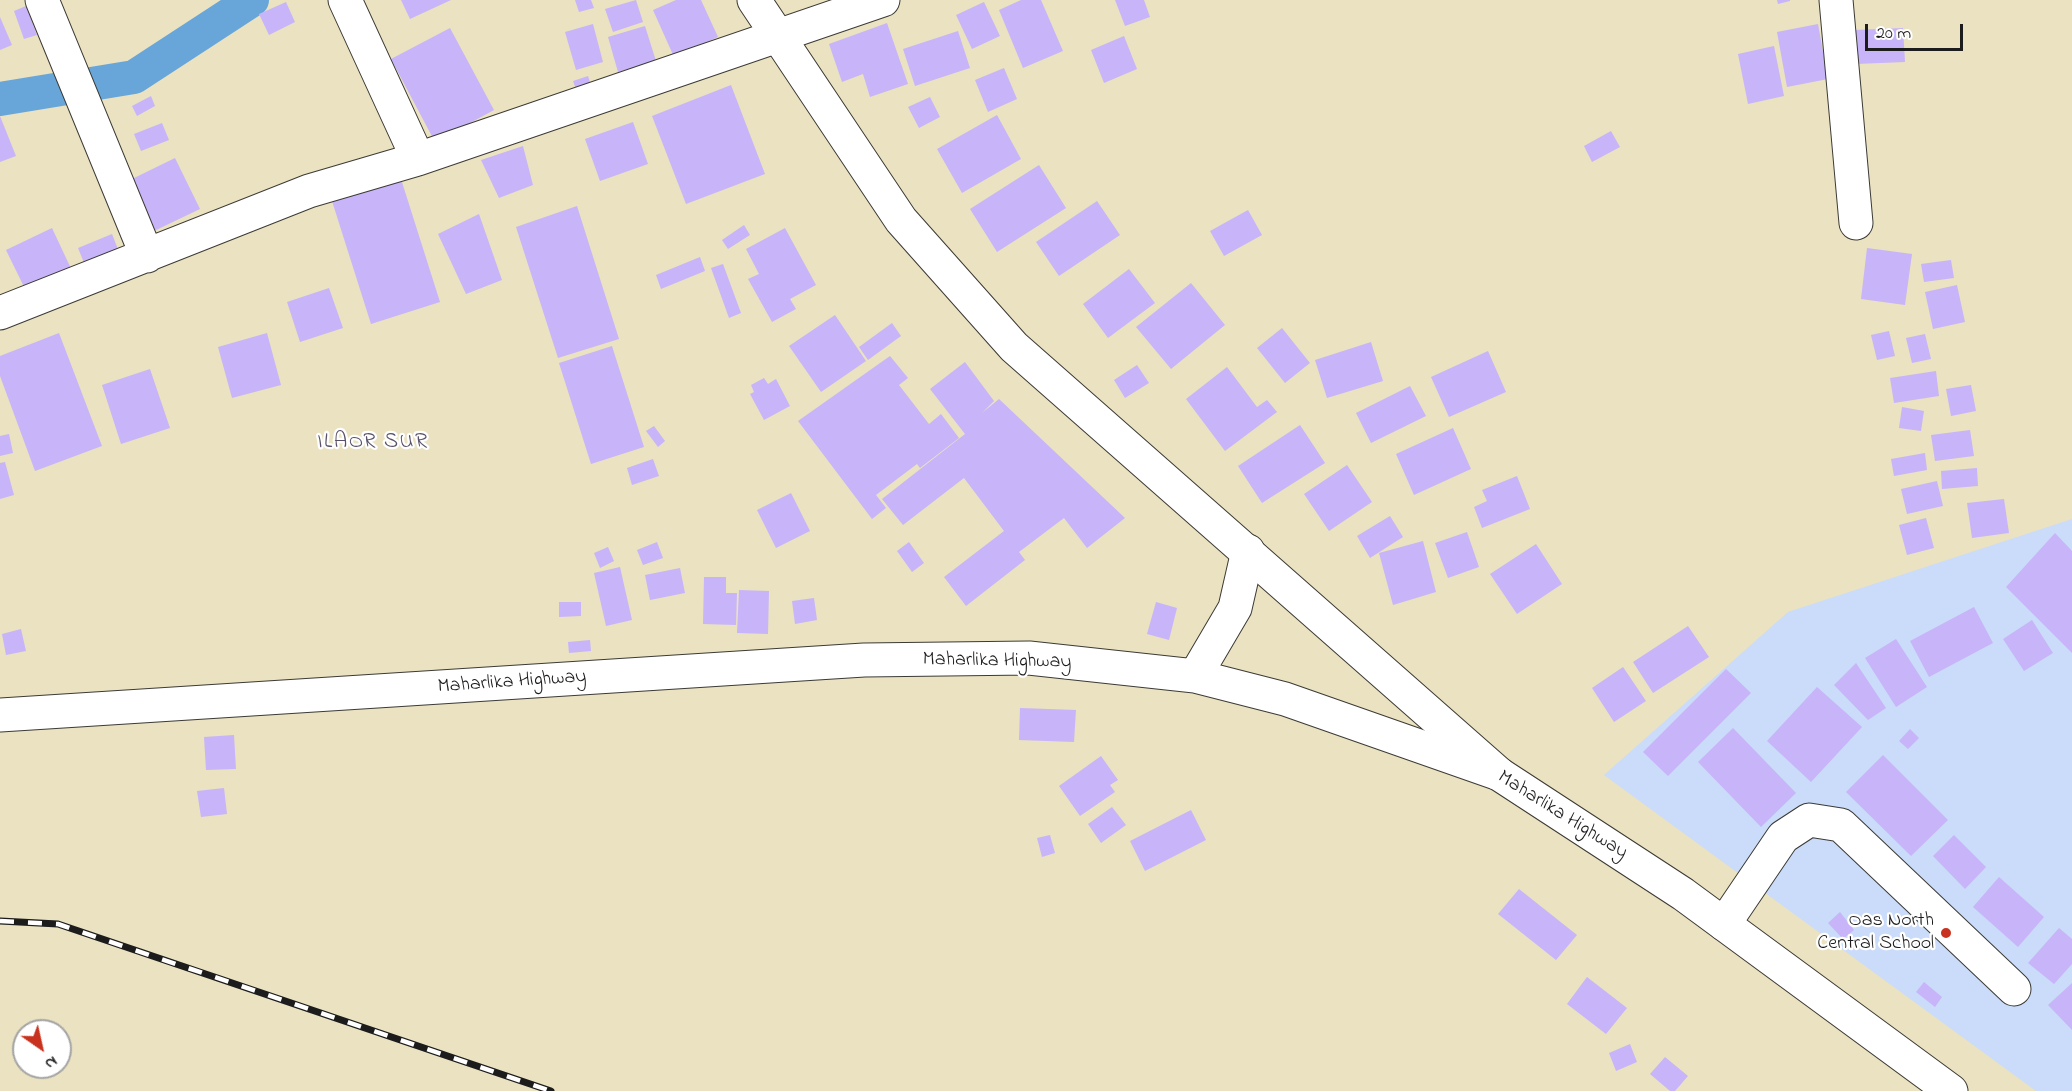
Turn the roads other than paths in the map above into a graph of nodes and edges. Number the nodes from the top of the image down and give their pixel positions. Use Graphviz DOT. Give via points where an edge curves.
graph roads {
  1 [pos="42,0"];
  2 [pos="345,0"];
  3 [pos="754,0"];
  4 [pos="883,0"];
  5 [pos="1836,0"];
  6 [pos="776,35"];
  7 [pos="418,159"];
  8 [pos="1856,224"];
  9 [pos="147,256"];
  10 [pos="0,313"];
  11 [pos="1248,551"];
  12 [pos="1195,676"];
  13 [pos="0,715"];
  14 [pos="1500,774"];
  15 [pos="1724,924"];
  16 [pos="2014,989"];
  17 [pos="1951,1091"];
  1 -- 9 [label="main road"];
  2 -- 7 [label="main road"];
  3 -- 6 [label="main road"];
  4 -- 6 [label="main road"];
  5 -- 8 [label="main road"];
  6 -- 7 [label="main road"];
  6 -- 11 [label="main road" via="901,220 1014,347"];
  7 -- 9 [label="main road" via="309,191"];
  9 -- 10 [label="main road"];
  11 -- 12 [label="main road" via="1235,608"];
  11 -- 14 [label="main road"];
  12 -- 13 [label="main road, Maharlika Highway" via="1029,658 864,660"];
  12 -- 14 [label="main road, Maharlika Highway" via="1285,699"];
  14 -- 15 [label="main road, Maharlika Highway"];
  15 -- 16 [label="main road" via="1783,837 1809,820 1841,825"];
  15 -- 17 [label="main road, Maharlika Highway"];
}
